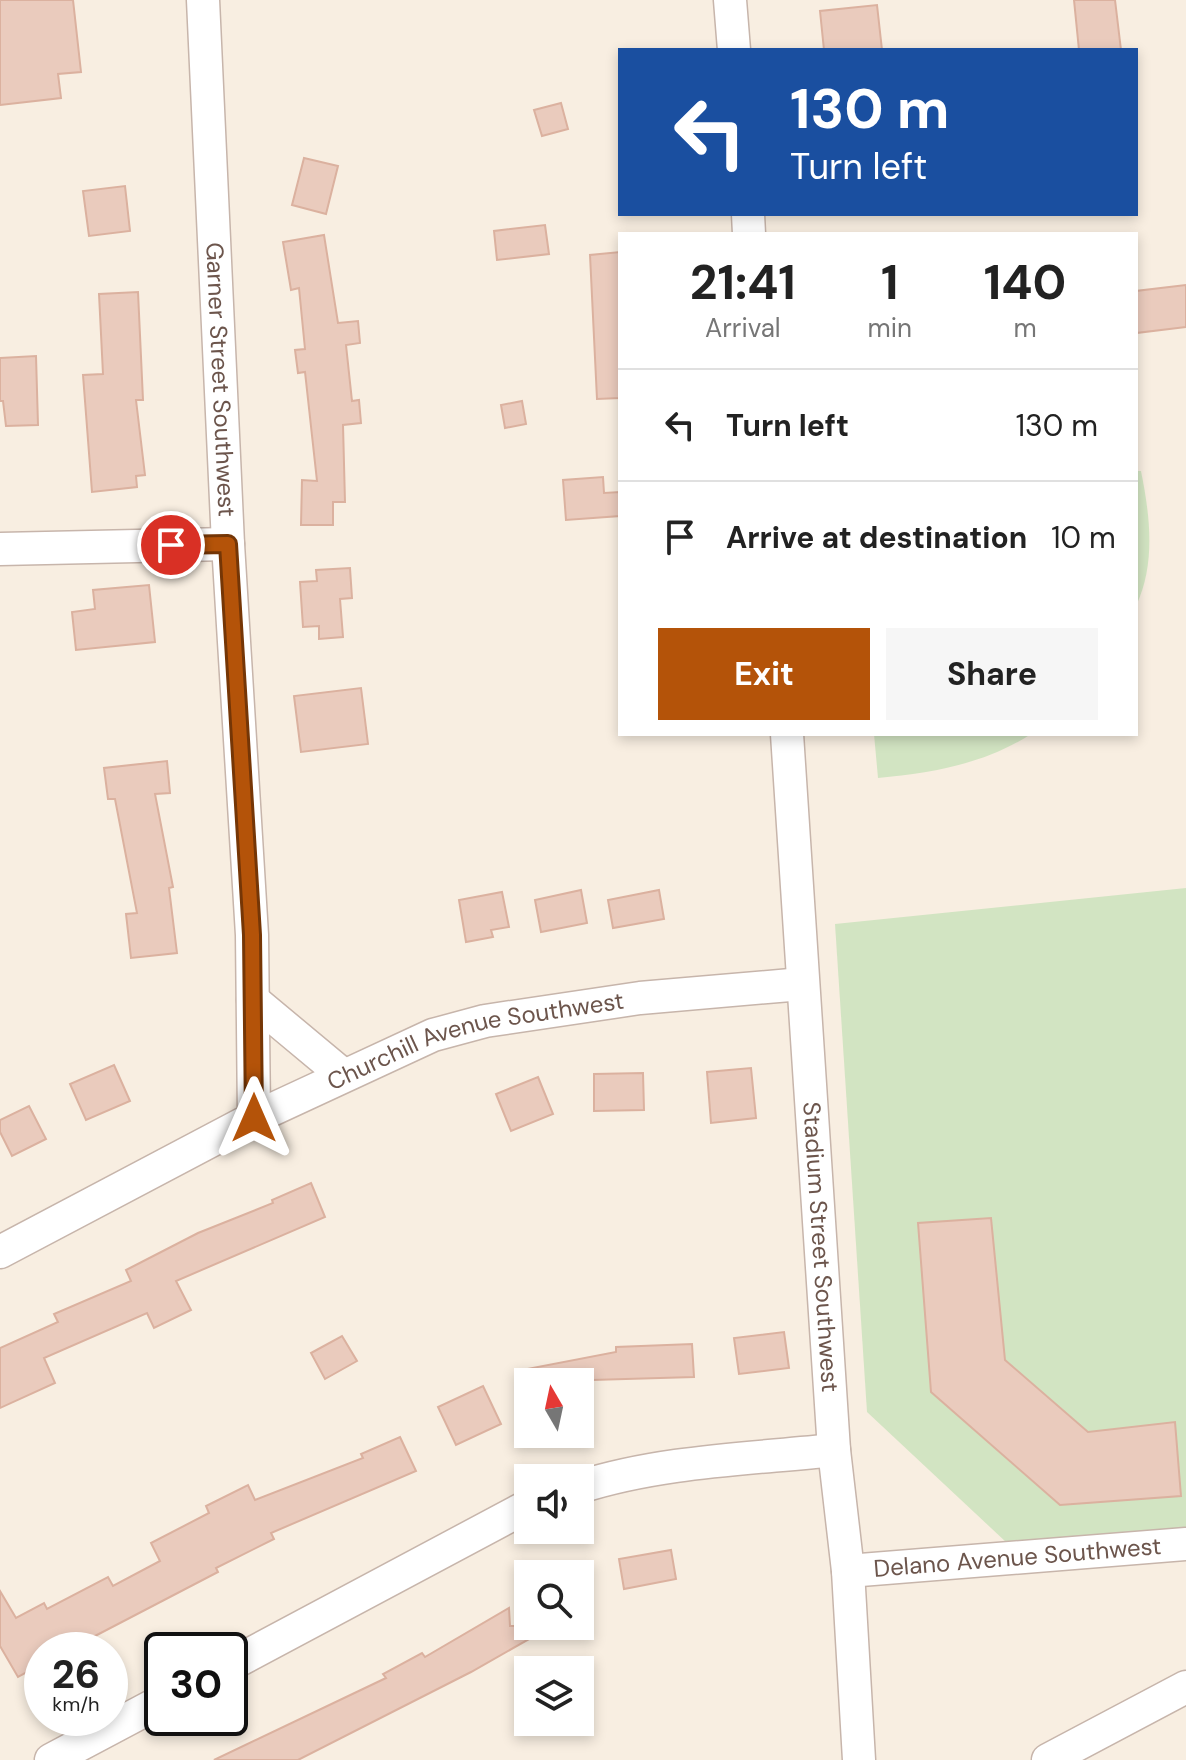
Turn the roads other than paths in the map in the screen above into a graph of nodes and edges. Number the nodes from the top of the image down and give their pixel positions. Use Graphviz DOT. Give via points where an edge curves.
graph roads {
  1 [pos="203,0"];
  2 [pos="730,0"];
  3 [pos="734,48"];
  4 [pos="228,544"];
  5 [pos="0,549"];
  6 [pos="787,736"];
  7 [pos="802,984"];
  8 [pos="253,1000"];
  9 [pos="343,1075"];
  10 [pos="254,1118"];
  11 [pos="0,1252"];
  12 [pos="834,1450"];
  13 [pos="594,1483"];
  14 [pos="514,1513"];
  15 [pos="1186,1544"];
  16 [pos="848,1571"];
  17 [pos="248,1655"];
  18 [pos="1186,1687"];
  19 [pos="144,1711"];
  20 [pos="51,1760"];
  21 [pos="859,1760"];
  22 [pos="1048,1760"];
  1 -- 4 [label="street, Garner Street Southwest"];
  2 -- 3 [label="street"];
  4 -- 5 [label="street"];
  4 -- 8 [label="street, Garner Street Southwest"];
  6 -- 7 [label="street, Stadium Street Southwest"];
  7 -- 9 [label="street, Churchill Avenue Southwest" via="640,998 485,1021 399,1048"];
  7 -- 12 [label="street, Stadium Street Southwest"];
  8 -- 9 [label="street"];
  8 -- 10 [label="street, Garner Street Southwest"];
  9 -- 10 [label="street, Churchill Avenue Southwest"];
  10 -- 11 [label="street, Churchill Avenue Southwest"];
  12 -- 13 [label="street"];
  12 -- 16 [label="street, Stadium Street Southwest"];
  14 -- 17 [label="street"];
  15 -- 16 [label="street, Delano Avenue Southwest"];
  16 -- 21 [label="street, Stadium Street Southwest"];
  18 -- 22 [label="street"];
  19 -- 20 [label="street"];
}
